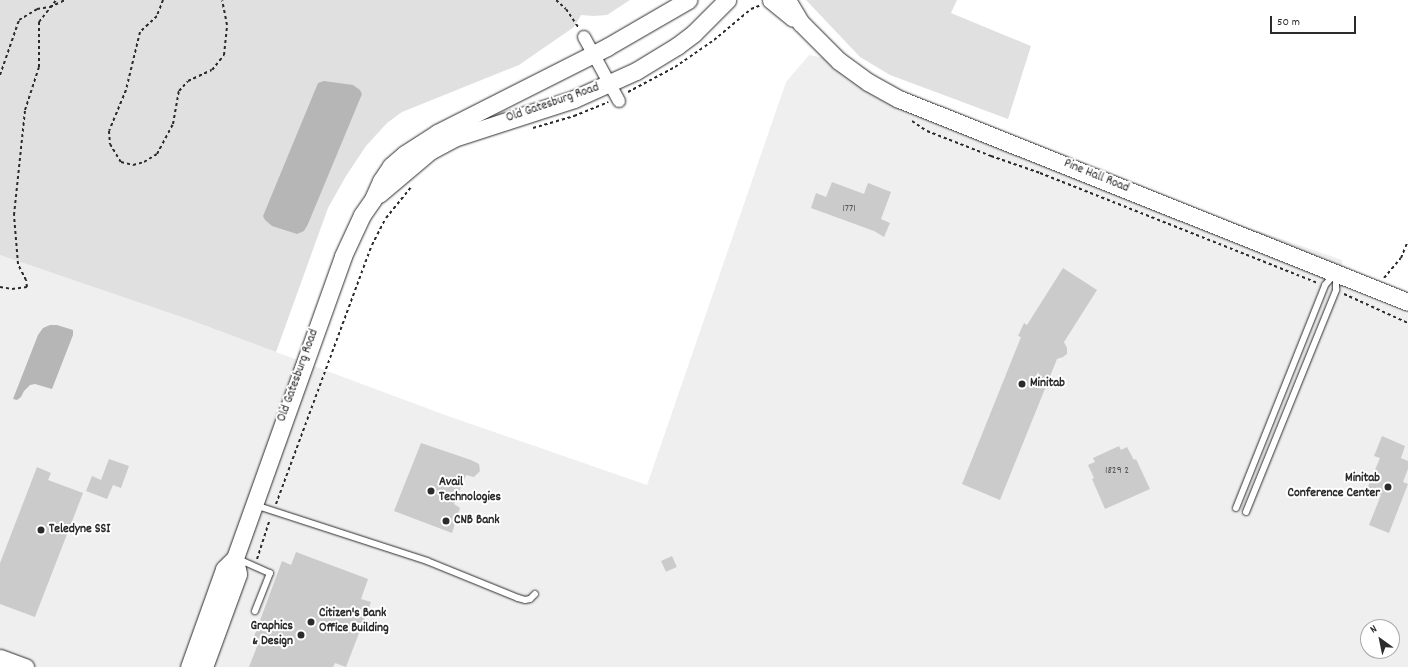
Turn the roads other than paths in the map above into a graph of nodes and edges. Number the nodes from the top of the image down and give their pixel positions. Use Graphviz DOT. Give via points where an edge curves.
graph roads {
  1 [pos="688,0"];
  2 [pos="727,0"];
  3 [pos="787,0"];
  4 [pos="766,3"];
  5 [pos="801,23"];
  6 [pos="584,36"];
  7 [pos="593,54"];
  8 [pos="617,95"];
  9 [pos="373,199"];
  10 [pos="1336,273"];
  11 [pos="1408,302"];
  12 [pos="254,504"];
  13 [pos="1236,508"];
  14 [pos="1246,512"];
  15 [pos="235,558"];
  16 [pos="535,594"];
  17 [pos="255,611"];
  18 [pos="0,658"];
  19 [pos="25,667"];
  20 [pos="189,667"];
  21 [pos="204,667"];
  1 -- 7 [label="street, Old Gatesburg Road"];
  2 -- 8 [label="street, Old Gatesburg Road" via="677,46 636,70"];
  3 -- 5 [label="street, Pine Hall Road"];
  4 -- 5 [label="street, Pine Hall Road"];
  5 -- 10 [label="street, Pine Hall Road" via="848,68 899,99"];
  6 -- 7 [label="street"];
  7 -- 8 [label="street"];
  7 -- 9 [label="street, Old Gatesburg Road" via="452,124 426,140 391,166"];
  8 -- 9 [label="street, Old Gatesburg Road" via="550,108 468,132 430,151"];
  9 -- 12 [label="street, Old Gatesburg Road" via="362,215 343,256"];
  10 -- 11 [label="street, Pine Hall Road"];
  10 -- 13 [label="lane" via="1325,285"];
  10 -- 14 [label="lane" via="1336,290"];
  12 -- 15 [label="street, Old Gatesburg Road"];
  12 -- 16 [label="lane" via="427,562 518,598 525,600"];
  15 -- 17 [label="lane" via="270,573"];
  15 -- 20 [label="street, Old Gatesburg Road" via="224,569"];
  15 -- 21 [label="street, Old Gatesburg Road" via="238,574"];
  18 -- 19 [label="street"];
}
